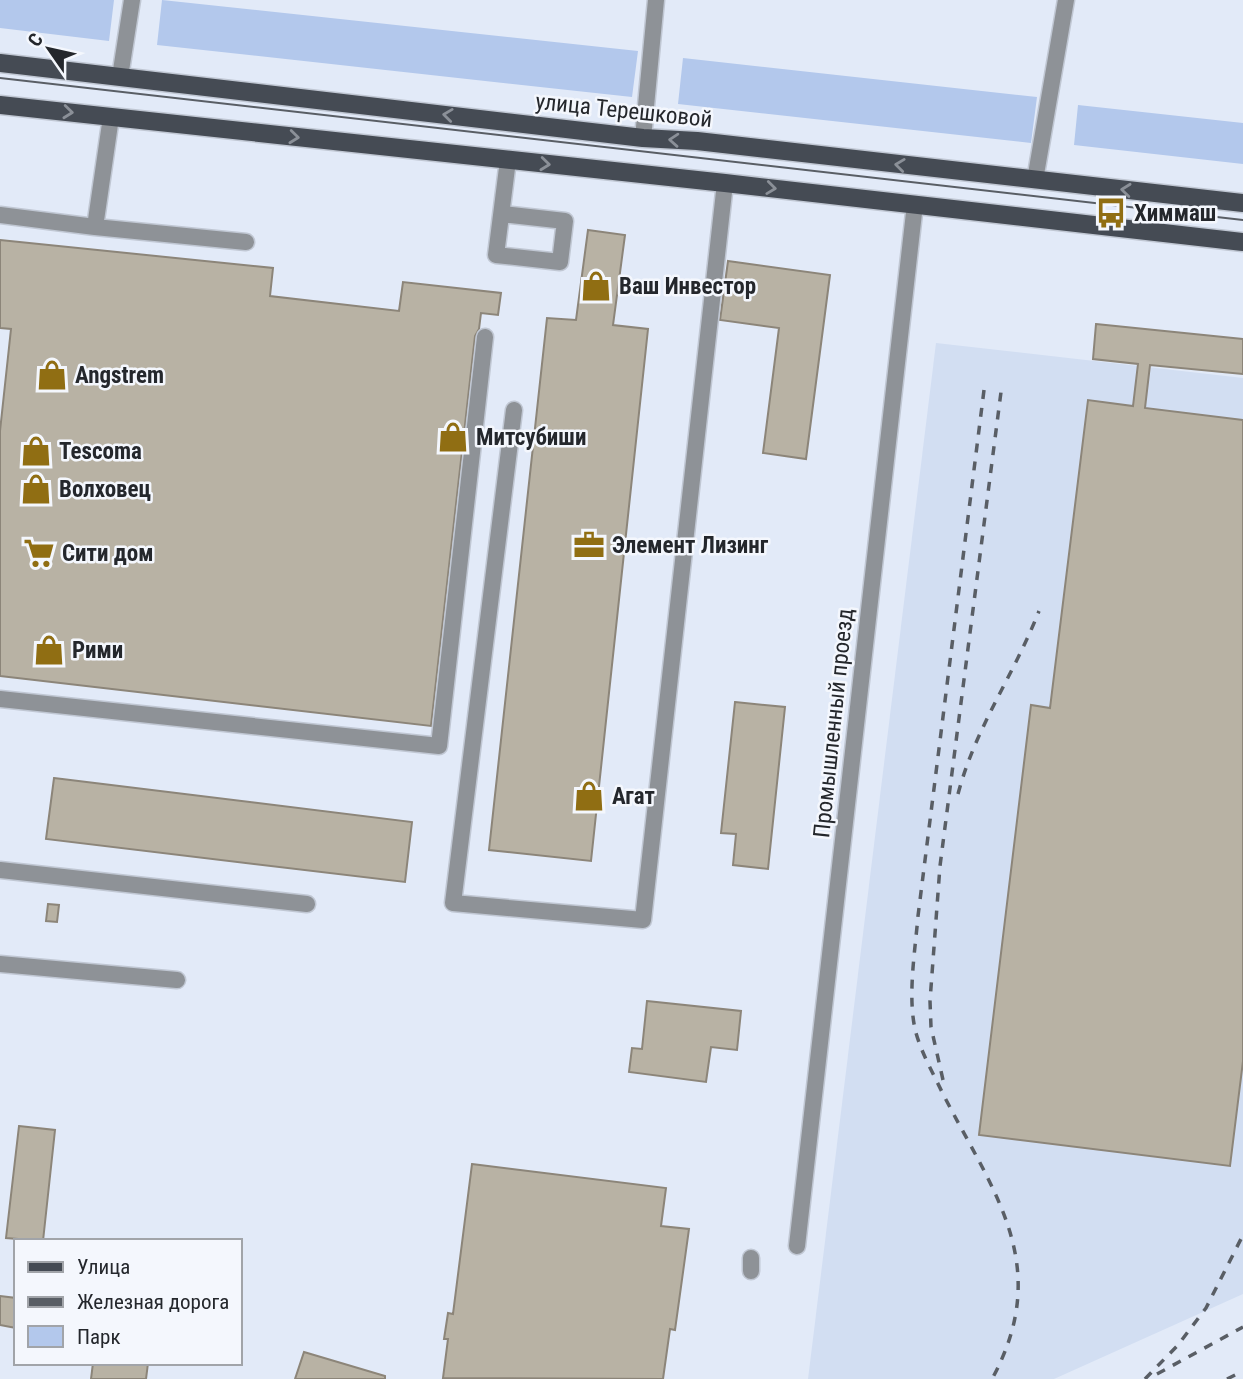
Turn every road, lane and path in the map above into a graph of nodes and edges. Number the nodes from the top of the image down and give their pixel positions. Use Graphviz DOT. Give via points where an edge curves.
graph roads {
  1 [pos="132,0"];
  2 [pos="656,0"];
  3 [pos="1066,0"];
  4 [pos="0,63"];
  5 [pos="120,77"];
  6 [pos="0,105"];
  7 [pos="111,117"];
  8 [pos="643,138"];
  9 [pos="509,160"];
  10 [pos="1035,180"];
  11 [pos="725,183"];
  12 [pos="1243,203"];
  13 [pos="915,204"];
  14 [pos="502,214"];
  15 [pos="0,215"];
  16 [pos="95,227"];
  17 [pos="246,242"];
  18 [pos="1243,242"];
  19 [pos="485,337"];
  20 [pos="514,410"];
  21 [pos="0,699"];
  22 [pos="0,870"];
  23 [pos="307,904"];
  24 [pos="0,964"];
  25 [pos="177,980"];
  26 [pos="797,1246"];
  1 -- 5 [label="lane"];
  2 -- 8 [label="lane"];
  3 -- 10 [label="lane"];
  4 -- 5 [label="main road, улица Терешковой"];
  8 -- 5 [label="main road, улица Терешковой, one-way"];
  6 -- 7 [label="main road, one-way"];
  7 -- 9 [label="main road, one-way"];
  7 -- 16 [label="lane"];
  10 -- 8 [label="main road, улица Терешковой, one-way"];
  9 -- 11 [label="main road, one-way"];
  9 -- 14 [label="lane"];
  12 -- 10 [label="main road, улица Терешковой, one-way"];
  11 -- 13 [label="main road, one-way"];
  11 -- 20 [label="lane" via="643,920 453,903"];
  13 -- 18 [label="main road"];
  13 -- 26 [label="lane, Промышленный проезд"];
  14 -- 14 [label="lane" via="496,255 560,262 565,221"];
  15 -- 16 [label="lane"];
  16 -- 17 [label="lane"];
  19 -- 21 [label="lane" via="439,746"];
  22 -- 23 [label="lane"];
  24 -- 25 [label="lane"];
}
